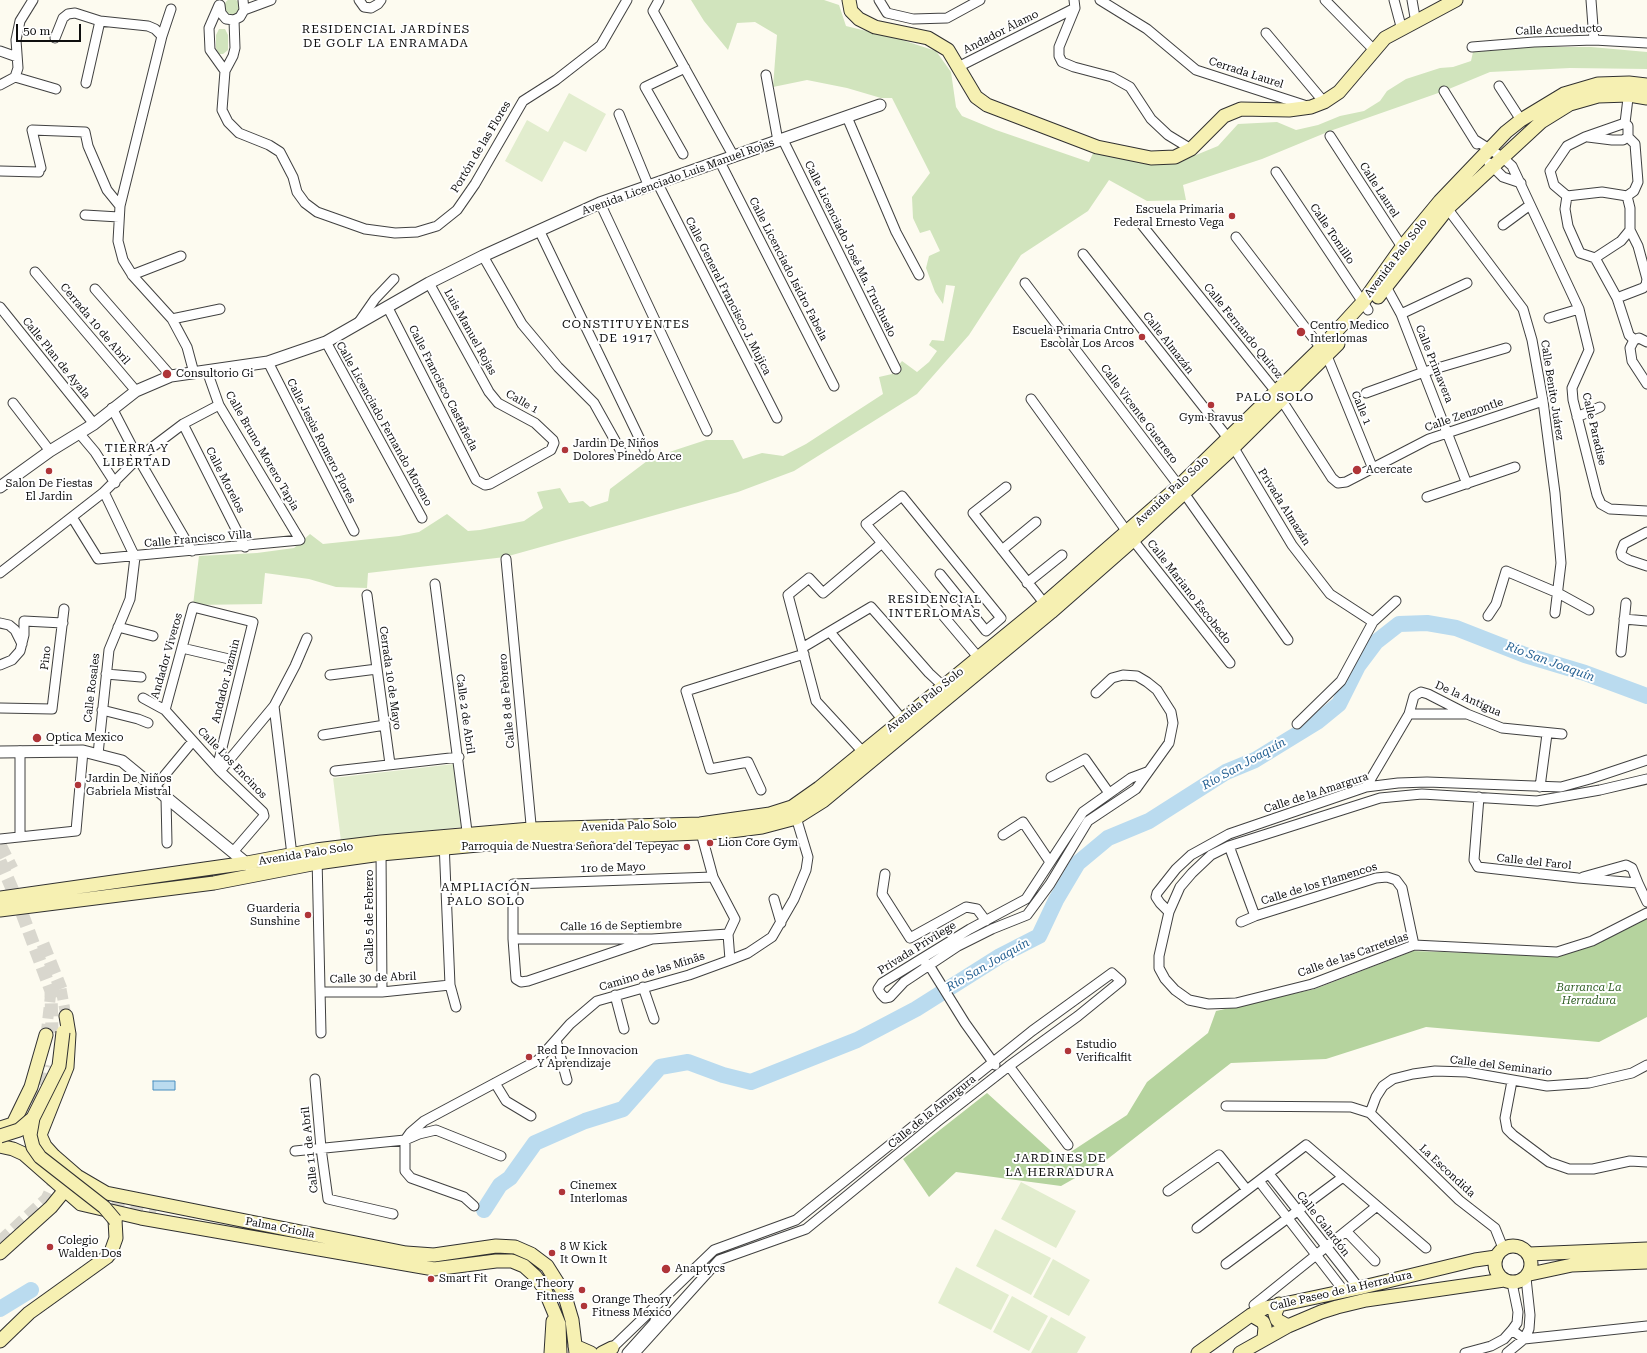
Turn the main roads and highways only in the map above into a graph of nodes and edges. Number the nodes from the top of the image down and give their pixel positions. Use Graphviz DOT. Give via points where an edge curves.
graph roads {
  1 [pos="849,0"];
  2 [pos="1456,0"];
  3 [pos="1647,85"];
  4 [pos="1629,89"];
  5 [pos="1647,98"];
  6 [pos="1488,157"];
  7 [pos="1047,608"];
  8 [pos="794,812"];
  9 [pos="381,848"];
  10 [pos="104,883"];
  11 [pos="2,896"];
  12 [pos="106,897"];
  13 [pos="0,910"];
  14 [pos="54,1033"];
  15 [pos="46,1065"];
  16 [pos="33,1118"];
  17 [pos="13,1124"];
  18 [pos="0,1128"];
  19 [pos="40,1135"];
  20 [pos="0,1136"];
  21 [pos="0,1146"];
  22 [pos="74,1173"];
  23 [pos="58,1185"];
  24 [pos="156,1213"];
  25 [pos="217,1230"];
  26 [pos="1647,1249"];
  27 [pos="0,1253"];
  28 [pos="1499,1253"];
  29 [pos="1529,1254"];
  30 [pos="1647,1262"];
  31 [pos="1528,1276"];
  32 [pos="1508,1282"];
  33 [pos="1279,1304"];
  34 [pos="1252,1310"];
  35 [pos="554,1316"];
  36 [pos="1288,1326"];
  37 [pos="1264,1338"];
  38 [pos="0,1341"];
  39 [pos="573,1351"];
  40 [pos="551,1353"];
  41 [pos="560,1353"];
  42 [pos="591,1353"];
  43 [pos="1198,1353"];
  44 [pos="1240,1353"];
  1 -- 2 [label="main road" via="851,11 859,19 875,27 938,42 960,66 976,97 987,105 1097,147 1152,158 1175,157 1191,149 1224,116 1241,109 1289,110 1324,102 1339,92 1385,38"];
  3 -- 4 [label="main road, Avenida Palo Solo"];
  4 -- 5 [label="main road, Avenida Palo Solo"];
  4 -- 6 [label="main road, Avenida Palo Solo" via="1570,104 1541,122 1502,157"];
  4 -- 6 [label="main road, Avenida Palo Solo" via="1598,84 1564,94 1521,120"];
  6 -- 7 [label="main road, Avenida Palo Solo" via="1444,204 1365,306 1280,397 1182,490"];
  7 -- 8 [label="main road, Avenida Palo Solo" via="1006,634 819,788"];
  7 -- 8 [label="main road, Avenida Palo Solo" via="823,800"];
  8 -- 9 [label="main road, Avenida Palo Solo" via="762,827 532,835"];
  9 -- 10 [label="main road, Avenida Palo Solo" via="316,850 247,864"];
  9 -- 12 [label="main road, Avenida Palo Solo" via="214,882"];
  10 -- 11 [label="main road, Avenida Palo Solo"];
  10 -- 12 [label="main road"];
  12 -- 13 [label="main road, Avenida Palo Solo"];
  14 -- 15 [label="main road"];
  14 -- 16 [label="main road, bridge" via="59,1066"];
  14 -- 17 [label="main road"];
  14 -- 19 [label="main road" via="66,1016 69,1034 67,1067"];
  16 -- 20 [label="main road, bridge" via="19,1130"];
  16 -- 38 [label="main road, bridge" via="30,1135 33,1147 40,1157 111,1214 115,1220 116,1238 107,1257 29,1313"];
  17 -- 18 [label="main road"];
  17 -- 19 [label="main road" via="28,1127"];
  19 -- 22 [label="main road, Palma Criolla" via="54,1156"];
  21 -- 23 [label="main road, Palma Criolla" via="24,1154"];
  22 -- 23 [label="main road"];
  22 -- 39 [label="main road, Palma Criolla" via="106,1193 406,1253 434,1255 496,1246 515,1247 532,1254 547,1266 565,1296 563,1310"];
  23 -- 25 [label="main road, Palma Criolla" via="81,1204 198,1230"];
  23 -- 27 [label="main road" via="50,1207"];
  24 -- 25 [label="main road" via="200,1221"];
  25 -- 35 [label="main road, Palma Criolla" via="434,1269 512,1261 524,1266 535,1276 544,1288"];
  26 -- 29 [label="main road"];
  28 -- 29 [label="main road" via="1517,1246"];
  28 -- 32 [label="main road" via="1496,1270"];
  28 -- 33 [label="main road, Calle Paseo de la Herradura" via="1359,1288"];
  29 -- 31 [label="main road" via="1532,1264"];
  30 -- 31 [label="main road" via="1572,1266"];
  31 -- 32 [label="main road"];
  32 -- 36 [label="main road, Calle Paseo de la Herradura" via="1366,1300 1320,1312"];
  33 -- 34 [label="main road, Calle Paseo de la Herradura"];
  33 -- 36 [label="main road" via="1275,1314 1277,1320"];
  34 -- 37 [label="main road" via="1263,1322"];
  34 -- 43 [label="main road, Calle Paseo de la Herradura"];
  35 -- 40 [label="main road, Palma Criolla" via="551,1328"];
  35 -- 41 [label="main road, Palma Criolla" via="559,1324"];
  36 -- 37 [label="main road, Calle Paseo de la Herradura"];
  37 -- 44 [label="main road, Calle Paseo de la Herradura"];
  39 -- 42 [label="main road"];
}
